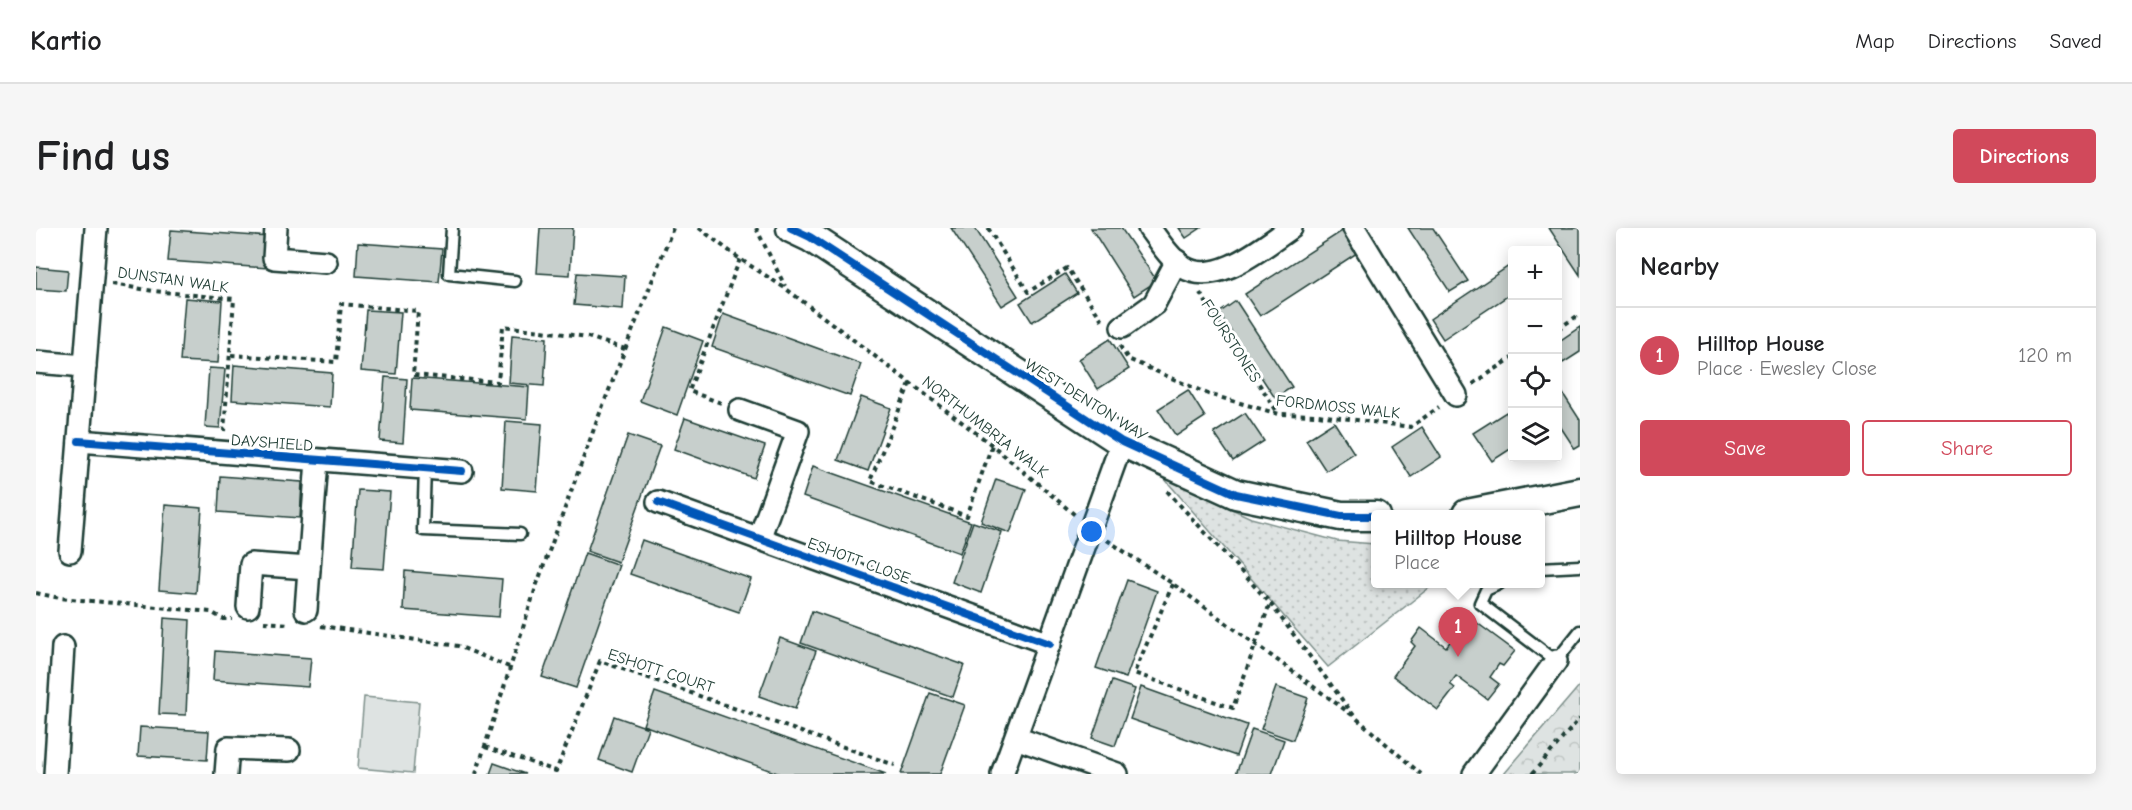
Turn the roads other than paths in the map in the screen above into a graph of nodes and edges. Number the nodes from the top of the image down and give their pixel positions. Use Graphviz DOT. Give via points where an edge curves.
graph roads {
  1 [pos="96,228"];
  2 [pos="276,228"];
  3 [pos="452,228"];
  4 [pos="1149,228"];
  5 [pos="1291,228"];
  6 [pos="1354,228"];
  7 [pos="801,231"];
  8 [pos="326,262"];
  9 [pos="1180,265"];
  10 [pos="515,281"];
  11 [pos="1114,330"];
  12 [pos="36,362"];
  13 [pos="85,366"];
  14 [pos="1456,395"];
  15 [pos="740,410"];
  16 [pos="79,441"];
  17 [pos="1122,442"];
  18 [pos="317,460"];
  19 [pos="425,468"];
  20 [pos="462,471"];
  21 [pos="1580,492"];
  22 [pos="658,502"];
  23 [pos="1488,510"];
  24 [pos="1371,516"];
  25 [pos="520,534"];
  26 [pos="759,539"];
  27 [pos="70,551"];
  28 [pos="1580,566"];
  29 [pos="309,568"];
  30 [pos="1545,568"];
  31 [pos="1490,588"];
  32 [pos="247,616"];
  33 [pos="305,620"];
  34 [pos="1580,631"];
  35 [pos="1050,644"];
  36 [pos="63,647"];
  37 [pos="1556,661"];
  38 [pos="1016,738"];
  39 [pos="289,750"];
  40 [pos="55,774"];
  41 [pos="226,774"];
  42 [pos="1002,774"];
  43 [pos="1117,774"];
  44 [pos="1474,774"];
  1 -- 13 [label="street"];
  2 -- 8 [label="street" via="274,258"];
  3 -- 10 [label="lane" via="449,274"];
  4 -- 9 [label="street"];
  5 -- 9 [label="street, FOURSTONES" via="1234,266 1206,273"];
  6 -- 14 [label="street"];
  7 -- 17 [label="street, WEST DENTON WAY"];
  9 -- 11 [label="street" via="1154,304"];
  12 -- 13 [label="street"];
  13 -- 16 [label="street"];
  15 -- 26 [label="street" via="798,431"];
  16 -- 18 [label="street, DAYSHIELD"];
  16 -- 27 [label="street"];
  17 -- 24 [label="street, WEST DENTON WAY" via="1236,494 1341,516"];
  17 -- 35 [label="street"];
  18 -- 19 [label="street, DAYSHIELD"];
  18 -- 29 [label="street, DAYSHIELD"];
  19 -- 20 [label="street, DAYSHIELD"];
  19 -- 25 [label="lane" via="423,530"];
  21 -- 23 [label="street"];
  22 -- 26 [label="street, ESHOTT CLOSE"];
  26 -- 35 [label="street, ESHOTT CLOSE"];
  28 -- 30 [label="lane"];
  29 -- 32 [label="street" via="251,564"];
  29 -- 33 [label="street, DAYSHIELD"];
  31 -- 37 [label="lane" via="1480,603"];
  34 -- 37 [label="lane"];
  35 -- 38 [label="street"];
  36 -- 40 [label="street"];
  37 -- 44 [label="street"];
  38 -- 42 [label="street"];
  38 -- 43 [label="street"];
  39 -- 41 [label="street" via="228,748"];
}
